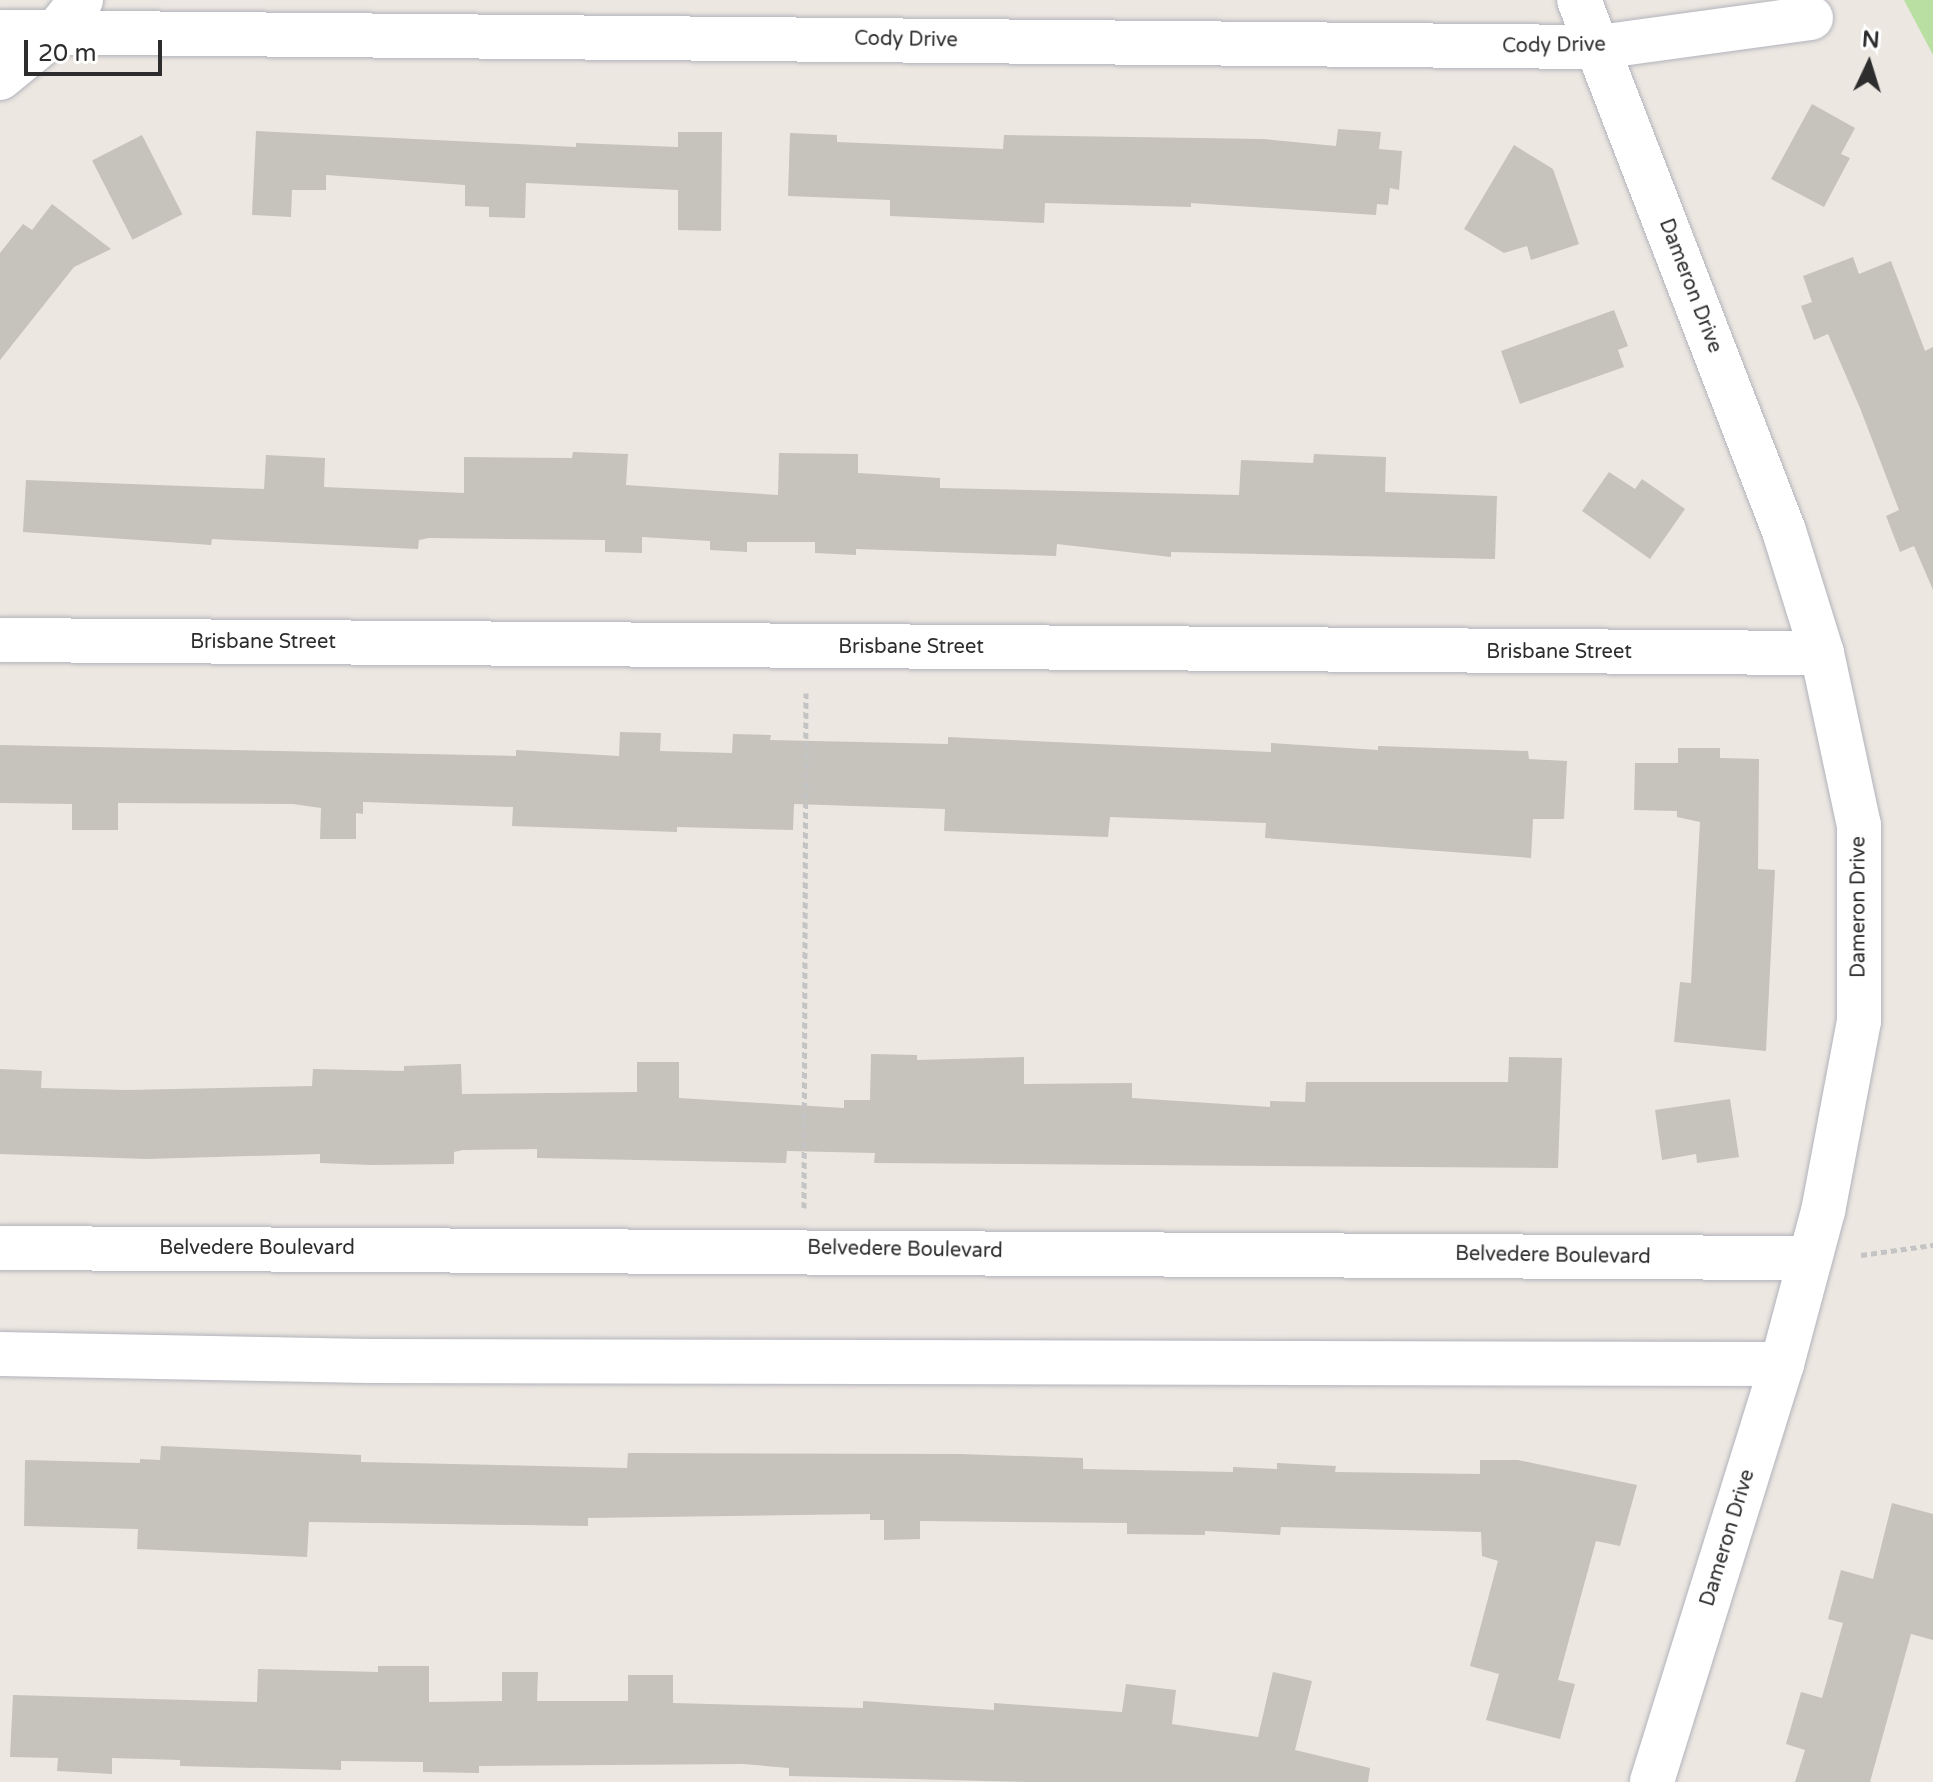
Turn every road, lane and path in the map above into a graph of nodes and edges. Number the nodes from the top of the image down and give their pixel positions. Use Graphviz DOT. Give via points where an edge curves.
graph roads {
  1 [pos="1579,0"];
  2 [pos="68,16"];
  3 [pos="1811,18"];
  4 [pos="0,32"];
  5 [pos="1599,47"];
  6 [pos="0,78"];
  7 [pos="0,640"];
  8 [pos="1822,653"];
  9 [pos="806,693"];
  10 [pos="1933,1245"];
  11 [pos="0,1248"];
  12 [pos="804,1249"];
  13 [pos="1861,1255"];
  14 [pos="1810,1258"];
  15 [pos="0,1354"];
  16 [pos="1782,1364"];
  17 [pos="1652,1782"];
  1 -- 5 [label="street, Dameron Drive"];
  2 -- 4 [label="street, Cody Drive"];
  2 -- 5 [label="street, Cody Drive"];
  2 -- 6 [label="street"];
  3 -- 5 [label="street, Cody Drive"];
  5 -- 8 [label="street, Dameron Drive" via="1784,531"];
  7 -- 8 [label="street, Brisbane Street"];
  8 -- 14 [label="street, Dameron Drive" via="1859,825 1859,1021"];
  9 -- 12 [label="path"];
  10 -- 13 [label="path"];
  11 -- 12 [label="street, Belvedere Boulevard"];
  12 -- 14 [label="street, Belvedere Boulevard"];
  14 -- 16 [label="street, Dameron Drive"];
  15 -- 16 [label="street" via="369,1361"];
  16 -- 17 [label="street, Dameron Drive"];
}
